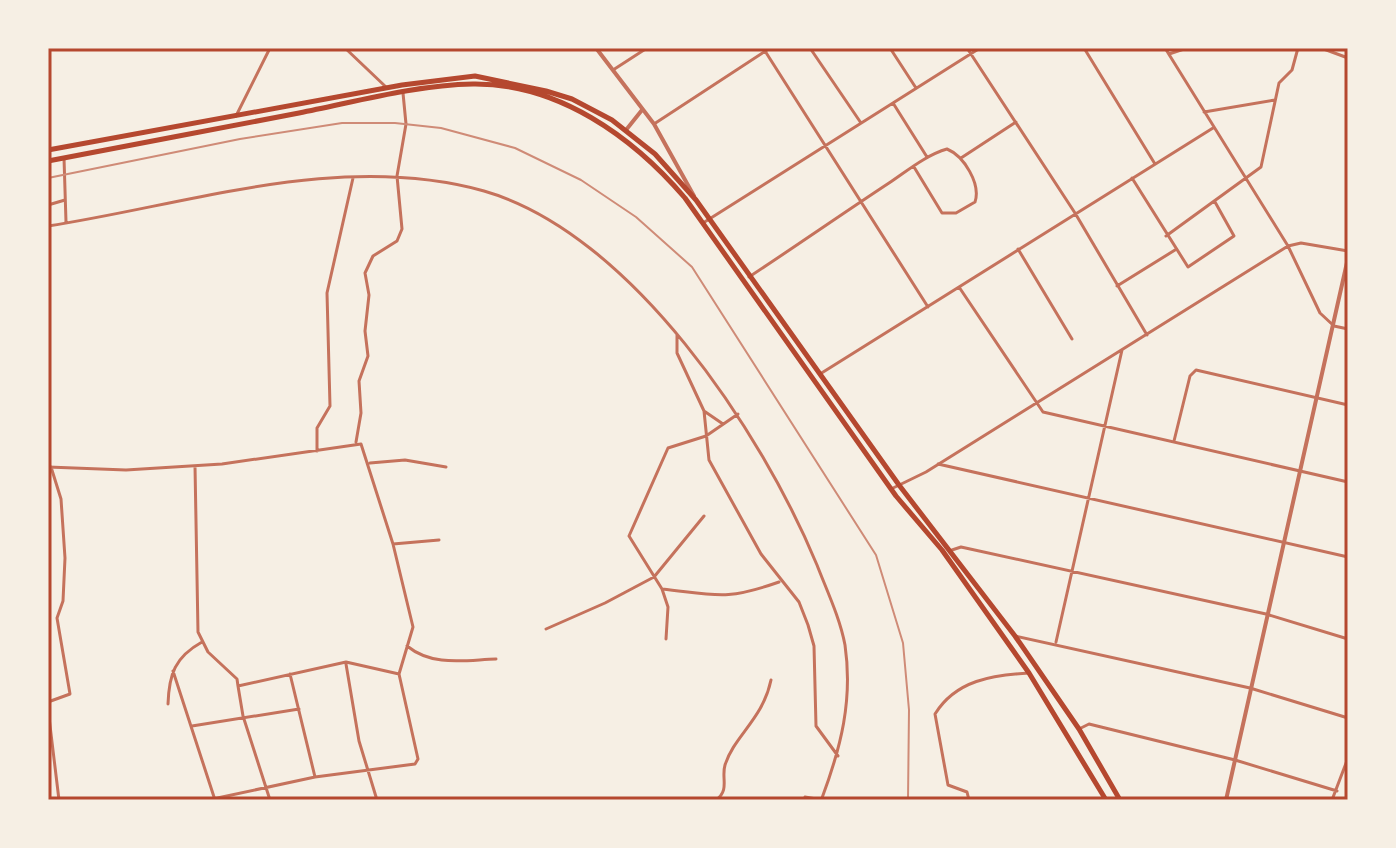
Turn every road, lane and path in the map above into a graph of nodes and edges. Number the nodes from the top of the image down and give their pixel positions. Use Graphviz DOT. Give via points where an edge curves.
graph roads {
  1 [pos="270,48"];
  2 [pos="345,48"];
  3 [pos="596,48"];
  4 [pos="647,48"];
  5 [pos="770,48"];
  6 [pos="810,48"];
  7 [pos="890,48"];
  8 [pos="967,48"];
  9 [pos="980,48"];
  10 [pos="1084,48"];
  11 [pos="1165,48"];
  12 [pos="1187,48"];
  13 [pos="1298,48"];
  14 [pos="1321,48"];
  15 [pos="765,51"];
  16 [pos="971,54"];
  17 [pos="1169,54"];
  18 [pos="1348,58"];
  19 [pos="613,70"];
  20 [pos="387,88"];
  21 [pos="916,88"];
  22 [pos="403,93"];
  23 [pos="1275,100"];
  24 [pos="893,103"];
  25 [pos="643,109"];
  26 [pos="1203,112"];
  27 [pos="236,117"];
  28 [pos="1016,122"];
  29 [pos="861,123"];
  30 [pos="654,124"];
  31 [pos="1213,128"];
  32 [pos="626,130"];
  33 [pos="824,146"];
  34 [pos="48,150"];
  35 [pos="64,158"];
  36 [pos="928,158"];
  37 [pos="961,158"];
  38 [pos="48,161"];
  39 [pos="1155,164"];
  40 [pos="914,167"];
  41 [pos="397,176"];
  42 [pos="354,177"];
  43 [pos="1132,178"];
  44 [pos="1247,181"];
  45 [pos="65,200"];
  46 [pos="696,200"];
  47 [pos="863,200"];
  48 [pos="1215,202"];
  49 [pos="48,205"];
  50 [pos="1075,213"];
  51 [pos="709,220"];
  52 [pos="66,223"];
  53 [pos="703,224"];
  54 [pos="48,226"];
  55 [pos="1166,236"];
  56 [pos="1288,246"];
  57 [pos="1018,249"];
  58 [pos="1175,250"];
  59 [pos="1348,251"];
  60 [pos="1348,258"];
  61 [pos="749,277"];
  62 [pos="959,286"];
  63 [pos="1117,286"];
  64 [pos="928,307"];
  65 [pos="1334,326"];
  66 [pos="1348,329"];
  67 [pos="677,332"];
  68 [pos="1147,335"];
  69 [pos="1072,339"];
  70 [pos="1122,350"];
  71 [pos="819,374"];
  72 [pos="1316,397"];
  73 [pos="1035,404"];
  74 [pos="1348,405"];
  75 [pos="704,411"];
  76 [pos="738,414"];
  77 [pos="723,424"];
  78 [pos="1106,425"];
  79 [pos="706,436"];
  80 [pos="1174,441"];
  81 [pos="356,442"];
  82 [pos="317,451"];
  83 [pos="370,463"];
  84 [pos="938,464"];
  85 [pos="195,466"];
  86 [pos="50,467"];
  87 [pos="446,467"];
  88 [pos="1300,470"];
  89 [pos="1348,482"];
  90 [pos="899,485"];
  91 [pos="891,489"];
  92 [pos="1089,498"];
  93 [pos="704,516"];
  94 [pos="439,540"];
  95 [pos="1283,542"];
  96 [pos="393,544"];
  97 [pos="951,550"];
  98 [pos="1348,557"];
  99 [pos="1073,571"];
  100 [pos="654,577"];
  101 [pos="781,581"];
  102 [pos="662,589"];
  103 [pos="1266,614"];
  104 [pos="546,629"];
  105 [pos="1015,636"];
  106 [pos="666,639"];
  107 [pos="1348,639"];
  108 [pos="202,642"];
  109 [pos="1056,642"];
  110 [pos="407,646"];
  111 [pos="496,659"];
  112 [pos="346,662"];
  113 [pos="173,671"];
  114 [pos="1029,673"];
  115 [pos="290,674"];
  116 [pos="399,674"];
  117 [pos="771,680"];
  118 [pos="238,686"];
  119 [pos="1250,688"];
  120 [pos="48,702"];
  121 [pos="168,704"];
  122 [pos="48,709"];
  123 [pos="299,709"];
  124 [pos="243,716"];
  125 [pos="1348,718"];
  126 [pos="192,726"];
  127 [pos="1079,729"];
  128 [pos="50,743"];
  129 [pos="838,756"];
  130 [pos="1348,758"];
  131 [pos="1235,760"];
  132 [pos="368,772"];
  133 [pos="315,777"];
  134 [pos="267,786"];
  135 [pos="1337,791"];
  136 [pos="721,796"];
  137 [pos="805,797"];
  138 [pos="822,799"];
  139 [pos="59,800"];
  140 [pos="208,800"];
  141 [pos="215,800"];
  142 [pos="270,800"];
  143 [pos="377,800"];
  144 [pos="716,800"];
  145 [pos="728,800"];
  146 [pos="969,800"];
  147 [pos="1106,800"];
  148 [pos="1120,800"];
  149 [pos="1226,800"];
  150 [pos="1332,800"];
  1 -- 27 [label="street"];
  2 -- 20 [label="street"];
  3 -- 19 [label="street"];
  4 -- 19 [label="street"];
  5 -- 15 [label="street"];
  6 -- 29 [label="street"];
  7 -- 21 [label="street"];
  8 -- 16 [label="street"];
  9 -- 16 [label="street"];
  10 -- 39 [label="street"];
  11 -- 17 [label="street"];
  12 -- 17 [label="street"];
  13 -- 23 [label="street"];
  14 -- 18 [label="street"];
  15 -- 30 [label="street"];
  15 -- 33 [label="street"];
  16 -- 21 [label="street"];
  16 -- 28 [label="street"];
  17 -- 26 [label="street"];
  19 -- 25 [label="street"];
  20 -- 27 [label="highway"];
  20 -- 32 [label="highway" via="454,77 494,78 572,99"];
  21 -- 24 [label="street"];
  22 -- 35 [label="highway"];
  22 -- 41 [label="street" via="406,124"];
  22 -- 53 [label="highway" via="476,84 519,90 570,107 633,146 663,173"];
  23 -- 26 [label="street"];
  23 -- 44 [label="street" via="1265,160"];
  24 -- 29 [label="street"];
  24 -- 36 [label="street"];
  25 -- 30 [label="street"];
  25 -- 32 [label="street"];
  26 -- 31 [label="street"];
  27 -- 34 [label="highway"];
  28 -- 37 [label="street"];
  28 -- 50 [label="street"];
  29 -- 33 [label="street"];
  30 -- 46 [label="street"];
  31 -- 39 [label="street"];
  31 -- 44 [label="street"];
  32 -- 46 [label="highway"];
  33 -- 47 [label="street"];
  33 -- 51 [label="street"];
  35 -- 38 [label="highway"];
  35 -- 45 [label="street"];
  36 -- 37 [label="street" via="947,149"];
  36 -- 40 [label="street"];
  37 -- 40 [label="street" via="978,195 975,202 948,215 937,208"];
  39 -- 43 [label="street"];
  40 -- 47 [label="street"];
  41 -- 42 [label="street"];
  41 -- 67 [label="street" via="486,192 527,209 569,234 629,282"];
  41 -- 81 [label="street" via="402,229 397,241 373,256 365,273 368,356 359,381"];
  42 -- 52 [label="street" via="238,191"];
  42 -- 82 [label="street" via="327,293 330,406 317,428"];
  43 -- 50 [label="street"];
  43 -- 55 [label="street"];
  44 -- 48 [label="street"];
  44 -- 56 [label="street"];
  45 -- 49 [label="street"];
  45 -- 52 [label="street"];
  46 -- 51 [label="highway"];
  47 -- 61 [label="street"];
  47 -- 64 [label="street"];
  48 -- 55 [label="street"];
  48 -- 58 [label="street" via="1233,232 1232,240 1188,267"];
  50 -- 57 [label="street"];
  50 -- 63 [label="street"];
  51 -- 53 [label="street"];
  51 -- 61 [label="highway"];
  52 -- 54 [label="street"];
  53 -- 91 [label="highway"];
  55 -- 58 [label="street"];
  56 -- 59 [label="street" via="1301,243"];
  56 -- 65 [label="street" via="1320,313"];
  56 -- 68 [label="street"];
  57 -- 62 [label="street"];
  57 -- 69 [label="street"];
  58 -- 63 [label="street"];
  60 -- 65 [label="street"];
  61 -- 71 [label="highway"];
  62 -- 64 [label="street"];
  62 -- 73 [label="street"];
  63 -- 68 [label="street"];
  64 -- 71 [label="street"];
  65 -- 66 [label="street"];
  65 -- 72 [label="street"];
  67 -- 75 [label="street" via="677,353"];
  67 -- 76 [label="street"];
  68 -- 70 [label="street"];
  70 -- 73 [label="street"];
  70 -- 78 [label="street"];
  71 -- 90 [label="highway"];
  72 -- 74 [label="street"];
  72 -- 80 [label="street" via="1196,370"];
  72 -- 88 [label="street"];
  73 -- 78 [label="street" via="1043,412"];
  73 -- 84 [label="street"];
  75 -- 77 [label="street"];
  75 -- 79 [label="street"];
  76 -- 77 [label="street"];
  76 -- 129 [label="street" via="806,540 841,629 847,718"];
  77 -- 79 [label="street"];
  78 -- 80 [label="street"];
  78 -- 92 [label="street"];
  79 -- 100 [label="street" via="672,446 661,457 629,536"];
  79 -- 101 [label="street" via="709,460"];
  80 -- 88 [label="street"];
  81 -- 82 [label="street"];
  81 -- 83 [label="street"];
  82 -- 85 [label="street"];
  83 -- 87 [label="street" via="405,460"];
  83 -- 96 [label="street"];
  84 -- 90 [label="street"];
  84 -- 92 [label="street"];
  85 -- 86 [label="street"];
  85 -- 108 [label="street" via="195,610"];
  86 -- 120 [label="street" via="61,499 65,558 57,618 70,694"];
  88 -- 89 [label="street"];
  88 -- 95 [label="street"];
  90 -- 91 [label="street"];
  90 -- 97 [label="highway"];
  91 -- 114 [label="highway" via="942,550"];
  92 -- 95 [label="street"];
  92 -- 99 [label="street"];
  93 -- 100 [label="street"];
  94 -- 96 [label="street"];
  95 -- 98 [label="street"];
  95 -- 103 [label="street"];
  96 -- 110 [label="street" via="413,627"];
  97 -- 99 [label="street" via="961,547"];
  97 -- 105 [label="highway"];
  99 -- 103 [label="street"];
  99 -- 109 [label="street"];
  100 -- 102 [label="street"];
  100 -- 104 [label="street"];
  101 -- 102 [label="street" via="721,598"];
  101 -- 129 [label="street" via="799,602 808,625 814,646 816,726"];
  102 -- 106 [label="street" via="668,607"];
  103 -- 107 [label="street"];
  103 -- 119 [label="street"];
  105 -- 109 [label="street"];
  105 -- 127 [label="highway"];
  108 -- 113 [label="street" via="178,658"];
  108 -- 118 [label="street"];
  109 -- 119 [label="street"];
  110 -- 111 [label="street" via="419,656 441,661"];
  110 -- 116 [label="street"];
  112 -- 115 [label="street"];
  112 -- 116 [label="street"];
  112 -- 132 [label="street"];
  113 -- 121 [label="street"];
  113 -- 126 [label="street"];
  114 -- 146 [label="street" via="974,682 935,714 948,785 967,792"];
  114 -- 147 [label="highway"];
  115 -- 118 [label="street"];
  115 -- 123 [label="street"];
  116 -- 132 [label="street" via="418,762"];
  117 -- 136 [label="street" via="758,716 726,762"];
  118 -- 124 [label="street"];
  119 -- 125 [label="street"];
  119 -- 131 [label="street"];
  122 -- 128 [label="street"];
  123 -- 124 [label="street"];
  123 -- 133 [label="street"];
  124 -- 126 [label="street"];
  124 -- 134 [label="street"];
  126 -- 141 [label="street"];
  127 -- 131 [label="street" via="1089,724"];
  127 -- 148 [label="highway"];
  128 -- 139 [label="street"];
  129 -- 138 [label="street"];
  130 -- 135 [label="street"];
  131 -- 135 [label="street"];
  131 -- 149 [label="street"];
  132 -- 133 [label="street"];
  132 -- 143 [label="street"];
  133 -- 134 [label="street"];
  134 -- 141 [label="street"];
  134 -- 142 [label="street"];
  135 -- 150 [label="street"];
  136 -- 144 [label="street"];
  136 -- 145 [label="street"];
  137 -- 138 [label="street"];
  140 -- 141 [label="street"];
}
